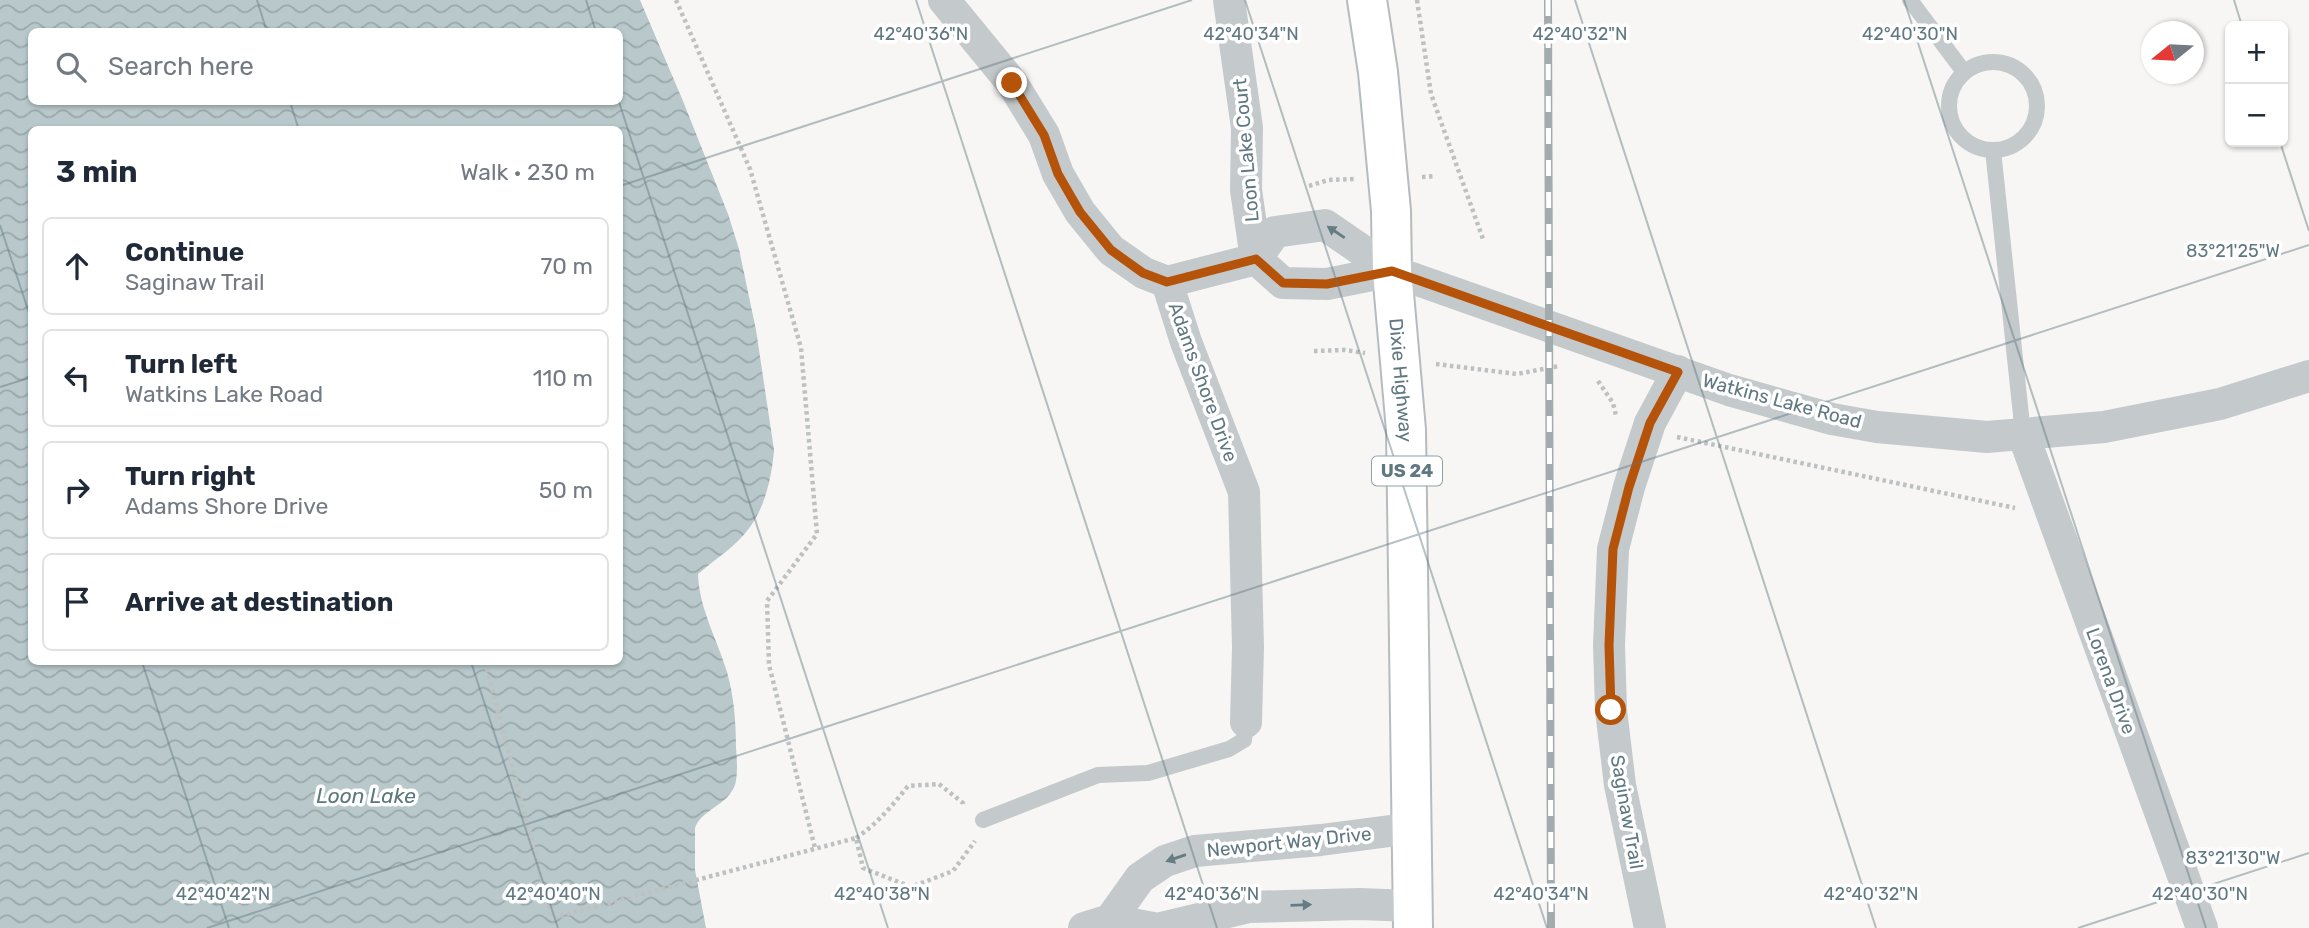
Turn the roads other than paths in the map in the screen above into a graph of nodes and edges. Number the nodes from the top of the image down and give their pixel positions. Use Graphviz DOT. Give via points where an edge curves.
graph roads {
  1 [pos="944,0"];
  2 [pos="1229,0"];
  3 [pos="1367,0"];
  4 [pos="1910,0"];
  5 [pos="1964,72"];
  6 [pos="1993,150"];
  7 [pos="1256,259"];
  8 [pos="1392,271"];
  9 [pos="1167,282"];
  10 [pos="1678,372"];
  11 [pos="2309,376"];
  12 [pos="2023,434"];
  13 [pos="1246,722"];
  14 [pos="983,820"];
  15 [pos="1413,828"];
  16 [pos="1413,917"];
  17 [pos="1097,924"];
  18 [pos="1153,928"];
  19 [pos="1161,928"];
  20 [pos="1650,928"];
  21 [pos="2202,928"];
  1 -- 9 [label="street, Adams Shore Drive" via="1012,83 1044,135 1058,174 1080,212 1111,250 1143,273"];
  2 -- 7 [label="street, Loon Lake Court" via="1247,128 1247,190"];
  3 -- 8 [label="main road, Dixie Highway / US 24" via="1391,211"];
  4 -- 5 [label="lane"];
  5 -- 6 [label="lane" via="1949,99 1955,128 1965,140"];
  5 -- 6 [label="lane" via="1977,64 2006,63 2028,79 2035,91 2035,119 2029,131 2019,142"];
  6 -- 12 [label="lane"];
  7 -- 8 [label="street" via="1283,283 1327,284"];
  8 -- 7 [label="street, Watkins Lake Road, one-way" via="1325,225 1275,232"];
  7 -- 9 [label="street"];
  8 -- 10 [label="street, Watkins Lake Road"];
  8 -- 15 [label="main road, Dixie Highway / US 24" via="1406,430"];
  9 -- 13 [label="street, Adams Shore Drive" via="1244,492"];
  10 -- 12 [label="street, Watkins Lake Road" via="1832,419 1987,437"];
  10 -- 20 [label="street, Saginaw Trail" via="1648,430 1613,549 1611,710 1620,785"];
  11 -- 12 [label="street, Watkins Lake Road" via="2220,404 2104,426"];
  12 -- 21 [label="street, Lorena Drive"];
  13 -- 14 [label="lane" via="1244,740 1229,749 1148,773 1098,775"];
  15 -- 16 [label="main road, Dixie Highway / US 24"];
  15 -- 17 [label="street, Newport Way Drive, one-way" via="1195,851 1165,861 1140,878"];
  19 -- 16 [label="street, one-way" via="1249,907 1359,904"];
  17 -- 18 [label="street, Newport Way Drive"];
}
